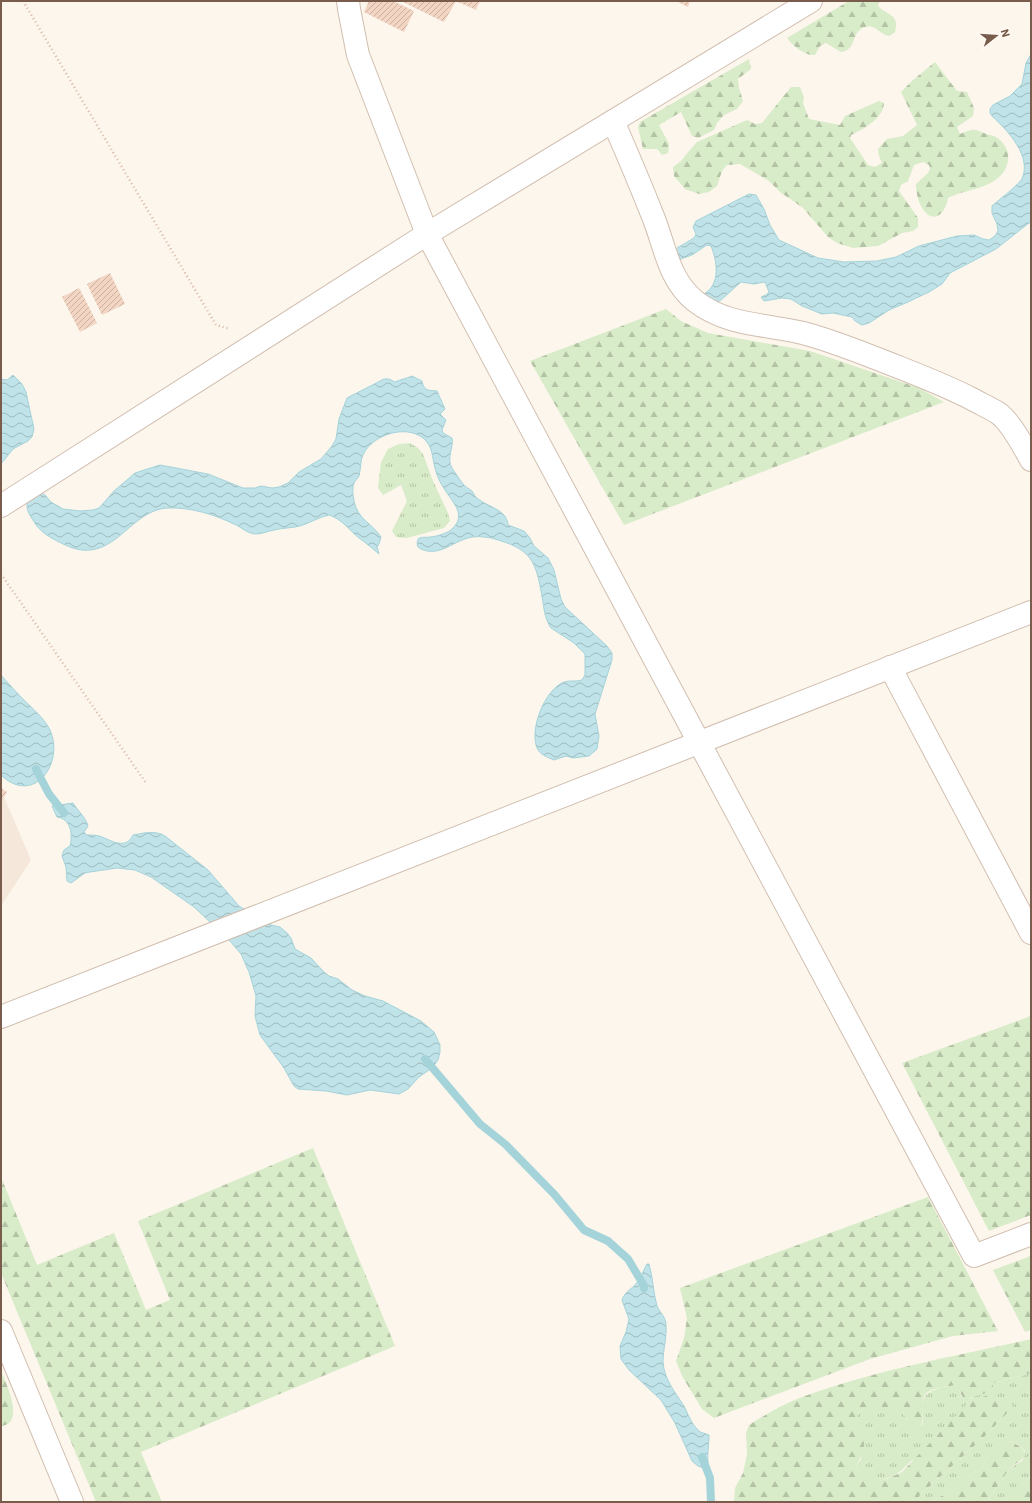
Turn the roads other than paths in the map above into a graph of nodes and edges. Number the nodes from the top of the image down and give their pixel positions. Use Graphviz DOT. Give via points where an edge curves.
graph roads {
  1 [pos="348,1"];
  2 [pos="811,1"];
  3 [pos="613,121"];
  4 [pos="428,234"];
  5 [pos="1031,460"];
  6 [pos="1,506"];
  7 [pos="1031,612"];
  8 [pos="890,667"];
  9 [pos="699,742"];
  10 [pos="1031,933"];
  11 [pos="1,1017"];
  12 [pos="1031,1234"];
  13 [pos="1,1331"];
  14 [pos="72,1502"];
  1 -- 4 [label="street" via="358,54"];
  2 -- 3 [label="street"];
  3 -- 4 [label="street"];
  3 -- 5 [label="street" via="631,160 666,259 678,282 695,301 720,316 746,324 805,334 944,385 1000,414 1014,431"];
  4 -- 6 [label="street"];
  4 -- 9 [label="street"];
  7 -- 8 [label="street"];
  8 -- 9 [label="street"];
  8 -- 10 [label="street"];
  9 -- 11 [label="street"];
  9 -- 12 [label="street" via="974,1256"];
  13 -- 14 [label="street"];
}
